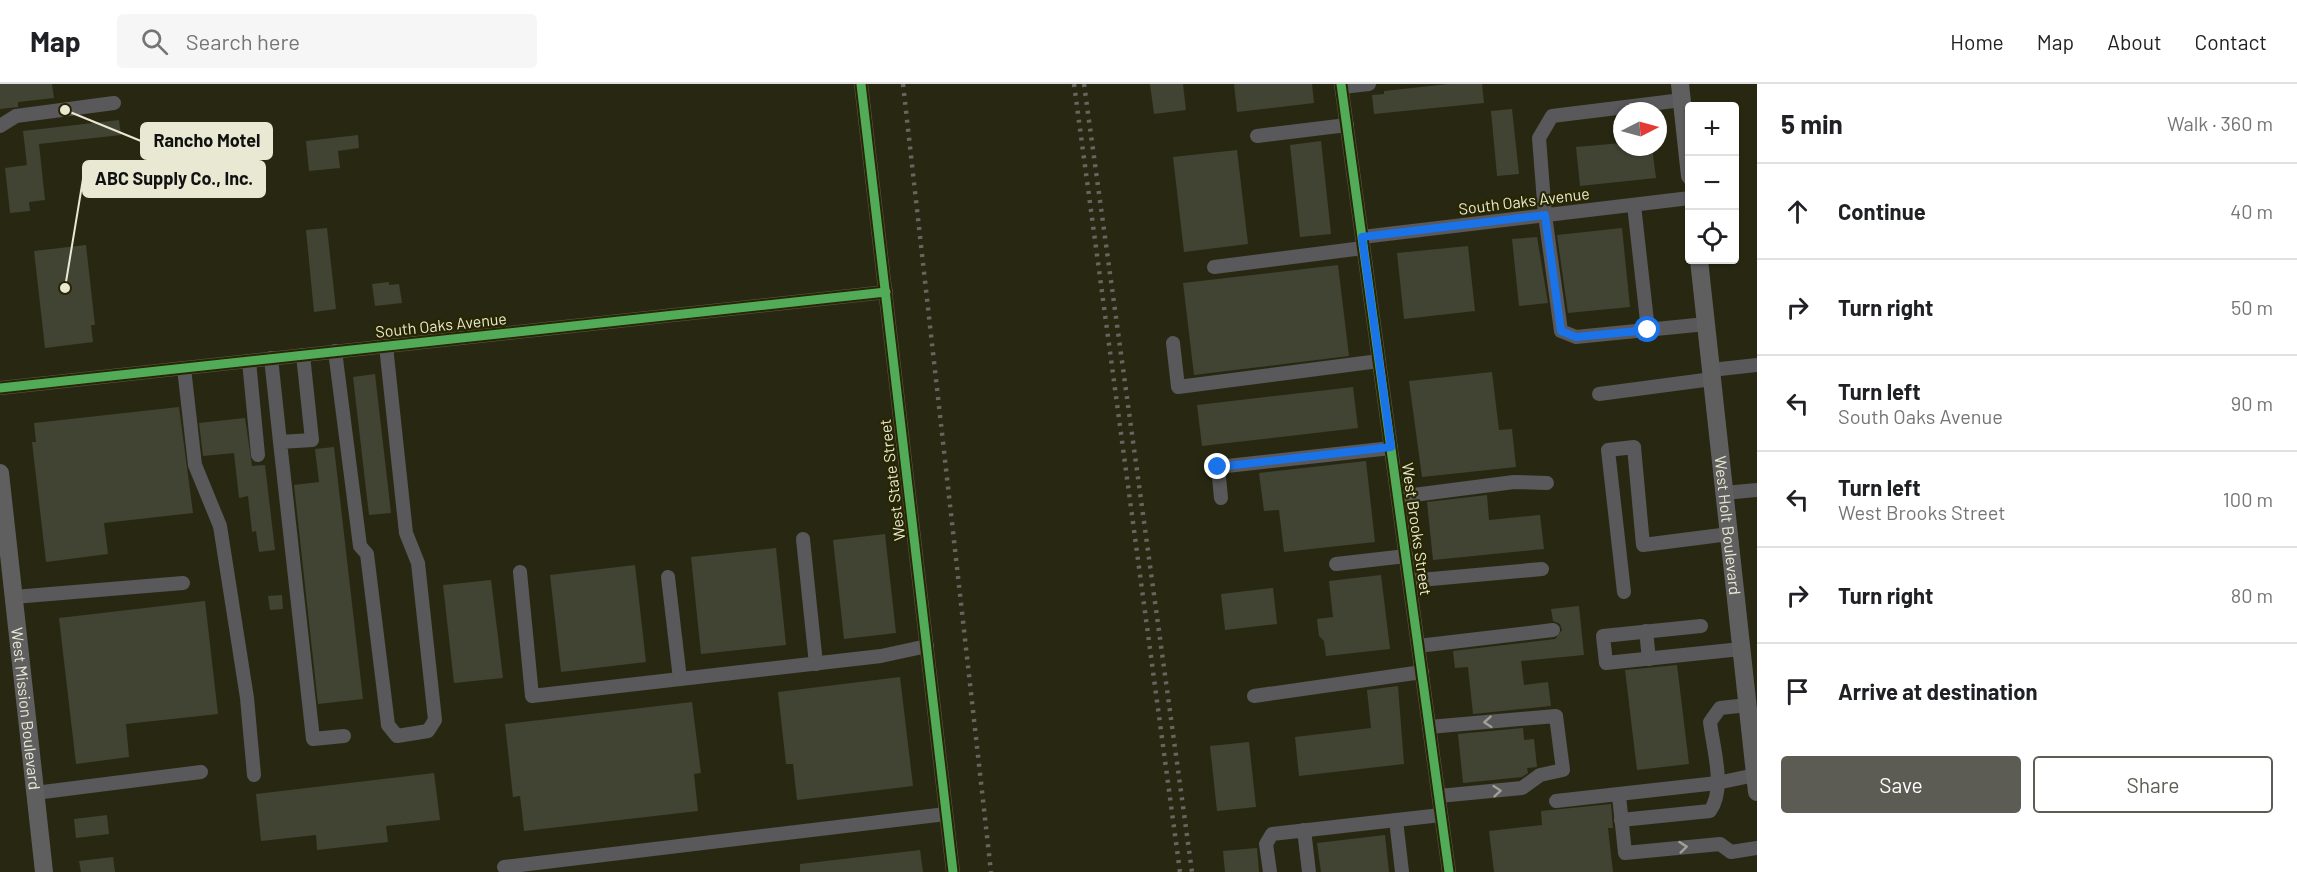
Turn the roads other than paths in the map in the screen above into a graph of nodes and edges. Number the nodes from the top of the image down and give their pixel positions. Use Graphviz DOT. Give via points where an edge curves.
graph roads {
  1 [pos="861,84"];
  2 [pos="1369,84"];
  3 [pos="1342,86"];
  4 [pos="1681,92"];
  5 [pos="114,103"];
  6 [pos="1,123"];
  7 [pos="1347,125"];
  8 [pos="1257,136"];
  9 [pos="1687,156"];
  10 [pos="1685,199"];
  11 [pos="1634,205"];
  12 [pos="1545,215"];
  13 [pos="1363,243"];
  14 [pos="1699,264"];
  15 [pos="1214,267"];
  16 [pos="886,292"];
  17 [pos="1706,324"];
  18 [pos="1648,330"];
  19 [pos="1173,343"];
  20 [pos="386,346"];
  21 [pos="335,351"];
  22 [pos="303,355"];
  23 [pos="271,358"];
  24 [pos="249,361"];
  25 [pos="1379,362"];
  26 [pos="1757,365"];
  27 [pos="184,368"];
  28 [pos="1711,375"];
  29 [pos="0,388"];
  30 [pos="1599,394"];
  31 [pos="280,442"];
  32 [pos="1391,447"];
  33 [pos="258,455"];
  34 [pos="0,473"];
  35 [pos="1547,483"];
  36 [pos="1757,490"];
  37 [pos="1724,493"];
  38 [pos="1398,497"];
  39 [pos="1221,498"];
  40 [pos="1729,534"];
  41 [pos="803,539"];
  42 [pos="1406,556"];
  43 [pos="1336,564"];
  44 [pos="1542,569"];
  45 [pos="520,572"];
  46 [pos="668,577"];
  47 [pos="1409,580"];
  48 [pos="183,583"];
  49 [pos="1624,592"];
  50 [pos="14,597"];
  51 [pos="1701,626"];
  52 [pos="1553,630"];
  53 [pos="1646,631"];
  54 [pos="927,646"];
  55 [pos="1418,646"];
  56 [pos="1741,649"];
  57 [pos="1649,659"];
  58 [pos="816,664"];
  59 [pos="1422,672"];
  60 [pos="680,679"];
  61 [pos="1254,696"];
  62 [pos="1748,705"];
  63 [pos="1429,727"];
  64 [pos="344,736"];
  65 [pos="1755,746"];
  66 [pos="201,772"];
  67 [pos="254,775"];
  68 [pos="1717,783"];
  69 [pos="1756,784"];
  70 [pos="35,793"];
  71 [pos="1439,795"];
  72 [pos="1619,796"];
  73 [pos="1556,801"];
  74 [pos="946,814"];
  75 [pos="1442,815"];
  76 [pos="1395,820"];
  77 [pos="1621,820"];
  78 [pos="1304,830"];
  79 [pos="1757,848"];
  80 [pos="504,867"];
  81 [pos="44,872"];
  82 [pos="953,872"];
  83 [pos="1270,872"];
  84 [pos="1309,872"];
  85 [pos="1402,872"];
  86 [pos="1449,872"];
  1 -- 16 [label="street, West State Street"];
  2 -- 3 [label="street"];
  3 -- 7 [label="street, West Brooks Street"];
  4 -- 9 [label="main road"];
  4 -- 12 [label="street" via="1552,116 1539,138"];
  5 -- 6 [label="street" via="16,116"];
  7 -- 8 [label="street"];
  7 -- 13 [label="street, West Brooks Street"];
  10 -- 11 [label="street, South Oaks Avenue"];
  11 -- 12 [label="street, South Oaks Avenue"];
  11 -- 18 [label="street"];
  12 -- 13 [label="street, South Oaks Avenue"];
  12 -- 18 [label="street" via="1561,331 1576,337"];
  13 -- 15 [label="street, South Oaks Avenue"];
  13 -- 25 [label="street, West Brooks Street"];
  14 -- 17 [label="main road, West Holt Boulevard"];
  16 -- 20 [label="street, South Oaks Avenue"];
  16 -- 54 [label="street, West State Street"];
  17 -- 18 [label="street"];
  17 -- 28 [label="main road, West Holt Boulevard"];
  19 -- 25 [label="street" via="1178,387"];
  20 -- 21 [label="street, South Oaks Avenue"];
  20 -- 21 [label="street" via="406,533 418,563 435,720 428,731 397,736 388,725 367,554 360,546"];
  21 -- 22 [label="street, South Oaks Avenue"];
  22 -- 23 [label="street, South Oaks Avenue"];
  22 -- 31 [label="street" via="312,440"];
  23 -- 24 [label="street, South Oaks Avenue"];
  23 -- 31 [label="street"];
  24 -- 27 [label="street, South Oaks Avenue"];
  24 -- 33 [label="street"];
  25 -- 32 [label="street, West Brooks Street"];
  26 -- 28 [label="street"];
  27 -- 29 [label="street, South Oaks Avenue"];
  27 -- 67 [label="street" via="195,465 220,526 248,698"];
  28 -- 30 [label="street"];
  28 -- 37 [label="main road, West Holt Boulevard"];
  31 -- 64 [label="street" via="313,739"];
  32 -- 38 [label="street, West Brooks Street"];
  32 -- 39 [label="street" via="1218,467"];
  34 -- 50 [label="main road, West Mission Boulevard"];
  35 -- 38 [label="street" via="1514,482"];
  36 -- 37 [label="street"];
  37 -- 40 [label="main road, West Holt Boulevard"];
  38 -- 42 [label="street, West Brooks Street"];
  40 -- 49 [label="street" via="1643,545 1634,447 1608,450"];
  40 -- 56 [label="main road, West Holt Boulevard"];
  41 -- 58 [label="street"];
  42 -- 43 [label="street"];
  42 -- 47 [label="street, West Brooks Street"];
  44 -- 47 [label="street"];
  45 -- 60 [label="street" via="532,696"];
  46 -- 60 [label="street"];
  47 -- 55 [label="street, West Brooks Street"];
  48 -- 50 [label="street"];
  50 -- 70 [label="main road, West Mission Boulevard"];
  51 -- 53 [label="street"];
  52 -- 55 [label="street"];
  53 -- 57 [label="street"];
  53 -- 57 [label="street" via="1603,636 1606,663"];
  54 -- 58 [label="street"];
  54 -- 74 [label="street, West State Street"];
  55 -- 59 [label="street, West Brooks Street"];
  56 -- 57 [label="street"];
  56 -- 62 [label="main road, West Holt Boulevard"];
  58 -- 60 [label="street"];
  59 -- 61 [label="street"];
  59 -- 63 [label="street, West Brooks Street"];
  62 -- 65 [label="main road, West Holt Boulevard"];
  62 -- 68 [label="street" via="1720,708 1710,722"];
  63 -- 71 [label="street, West Brooks Street"];
  71 -- 63 [label="street, one-way" via="1522,788 1540,775 1563,770 1556,716"];
  65 -- 69 [label="main road, West Holt Boulevard"];
  66 -- 70 [label="street"];
  68 -- 69 [label="street"];
  68 -- 72 [label="street"];
  68 -- 77 [label="street" via="1717,801 1710,811"];
  70 -- 81 [label="main road, West Mission Boulevard"];
  71 -- 75 [label="street, West Brooks Street"];
  72 -- 73 [label="street"];
  72 -- 77 [label="street"];
  74 -- 80 [label="street"];
  74 -- 82 [label="street, West State Street"];
  75 -- 76 [label="street"];
  75 -- 86 [label="street, West Brooks Street"];
  76 -- 78 [label="street"];
  76 -- 85 [label="street"];
  77 -- 79 [label="street, one-way" via="1625,853 1720,843 1731,852"];
  78 -- 83 [label="street" via="1272,834 1268,838"];
  78 -- 84 [label="street"];
}
